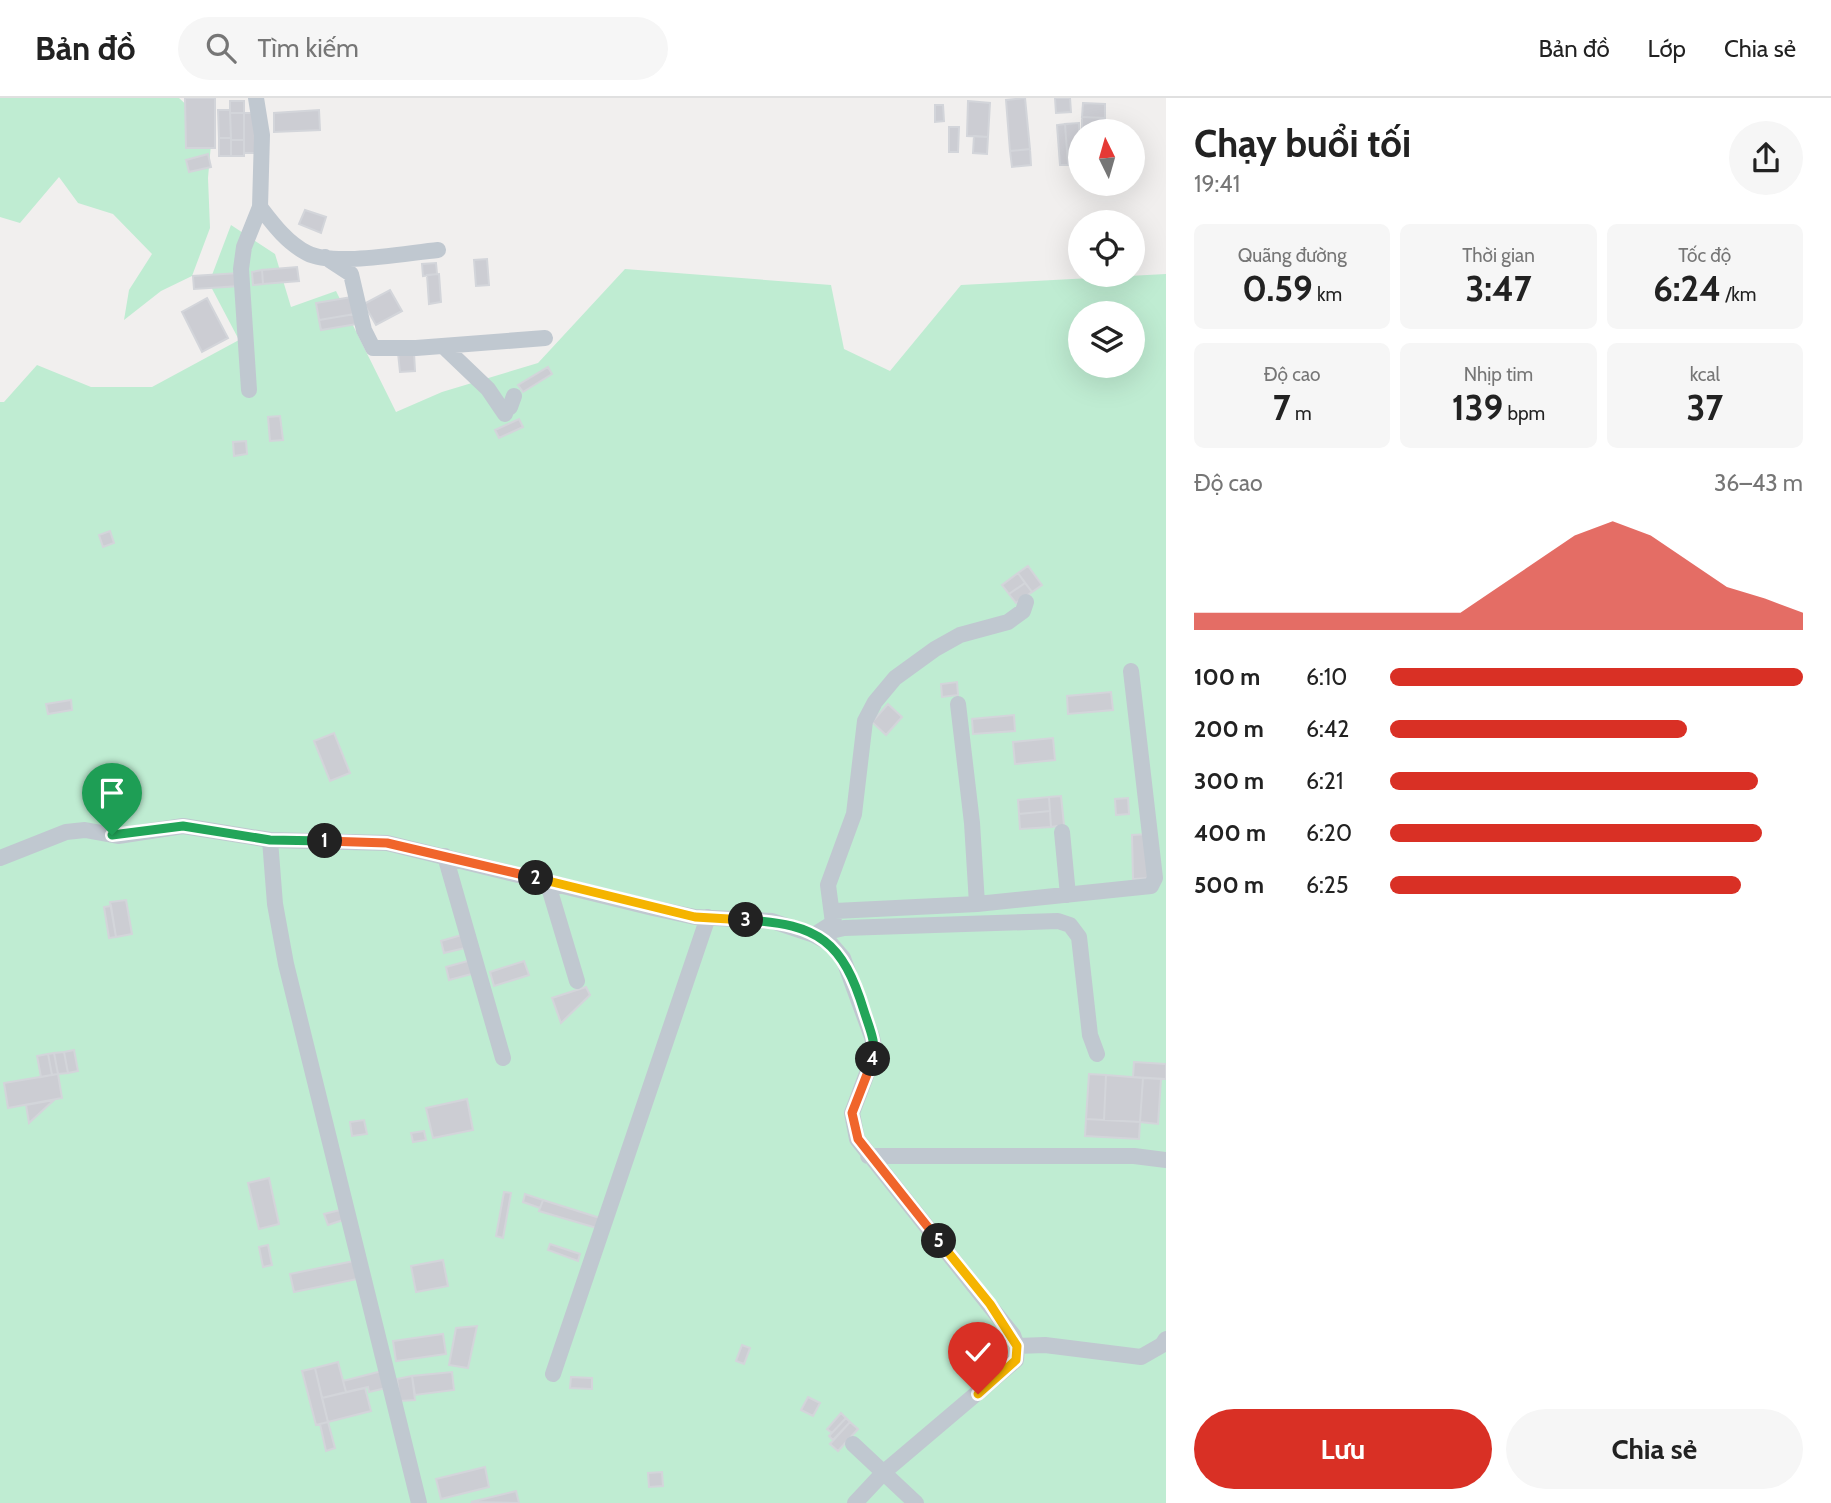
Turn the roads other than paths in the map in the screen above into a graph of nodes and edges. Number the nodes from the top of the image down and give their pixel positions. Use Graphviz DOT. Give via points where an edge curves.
graph roads {
  1 [pos="256,98"];
  2 [pos="260,207"];
  3 [pos="438,250"];
  4 [pos="325,257"];
  5 [pos="545,338"];
  6 [pos="443,346"];
  7 [pos="249,390"];
  8 [pos="514,396"];
  9 [pos="1027,602"];
  10 [pos="1131,671"];
  11 [pos="958,705"];
  12 [pos="1062,832"];
  13 [pos="270,840"];
  14 [pos="445,856"];
  15 [pos="0,858"];
  16 [pos="547,881"];
  17 [pos="1068,895"];
  18 [pos="977,904"];
  19 [pos="708,917"];
  20 [pos="833,923"];
  21 [pos="814,935"];
  22 [pos="577,981"];
  23 [pos="1097,1054"];
  24 [pos="503,1058"];
  25 [pos="868,1156"];
  26 [pos="1166,1160"];
  27 [pos="1166,1339"];
  28 [pos="1017,1346"];
  29 [pos="552,1374"];
  30 [pos="853,1444"];
  31 [pos="884,1472"];
  32 [pos="419,1503"];
  33 [pos="855,1503"];
  34 [pos="916,1503"];
  1 -- 2 [label="street" via="262,135"];
  2 -- 4 [label="street" via="278,231 308,254"];
  2 -- 7 [label="street" via="244,247 241,269"];
  3 -- 4 [label="street" via="353,259"];
  4 -- 6 [label="street" via="351,274 373,348"];
  5 -- 6 [label="street"];
  6 -- 8 [label="street" via="505,412"];
  9 -- 20 [label="street" via="1008,622 960,635 935,649 895,678 875,702 865,721 854,814 828,885"];
  10 -- 17 [label="street" via="1154,883"];
  11 -- 18 [label="street"];
  12 -- 17 [label="street"];
  13 -- 14 [label="street" via="387,843"];
  13 -- 15 [label="street" via="183,826 118,836 75,831"];
  13 -- 32 [label="street" via="286,964"];
  14 -- 16 [label="street"];
  14 -- 24 [label="street"];
  16 -- 19 [label="street"];
  16 -- 22 [label="street"];
  17 -- 18 [label="street"];
  18 -- 20 [label="street" via="835,911"];
  19 -- 21 [label="street" via="772,921"];
  19 -- 29 [label="street"];
  20 -- 21 [label="street"];
  21 -- 23 [label="street" via="858,928 1058,921 1070,925 1079,937 1090,1035"];
  21 -- 25 [label="street" via="831,944 843,958 872,1037 871,1067 852,1113"];
  25 -- 26 [label="street" via="1134,1156"];
  25 -- 28 [label="street" via="990,1304"];
  27 -- 28 [label="street" via="1141,1357"];
  28 -- 31 [label="street" via="1016,1360"];
  30 -- 31 [label="street"];
  31 -- 33 [label="street"];
  31 -- 34 [label="street"];
}
